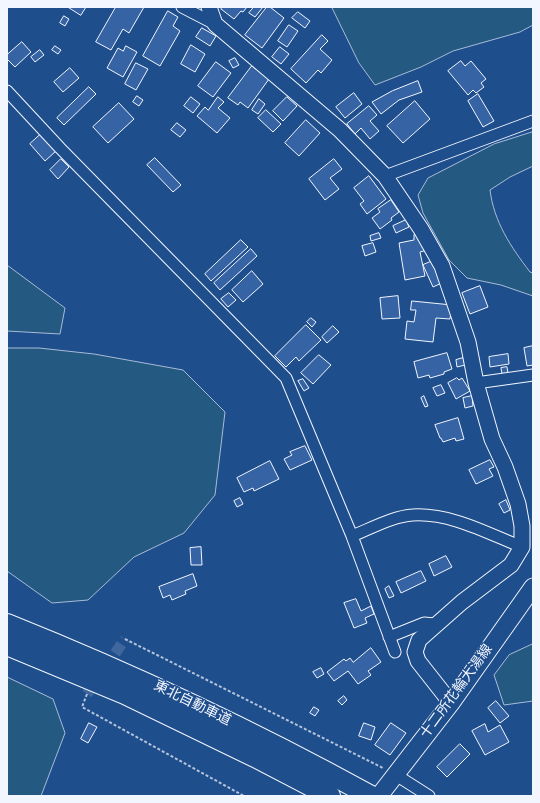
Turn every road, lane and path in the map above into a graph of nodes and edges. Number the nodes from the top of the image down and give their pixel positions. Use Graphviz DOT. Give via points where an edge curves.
graph roads {
  1 [pos="182,7"];
  2 [pos="210,7"];
  3 [pos="215,24"];
  4 [pos="7,91"];
  5 [pos="533,121"];
  6 [pos="385,176"];
  7 [pos="533,375"];
  8 [pos="476,383"];
  9 [pos="352,536"];
  10 [pos="522,547"];
  11 [pos="533,587"];
  12 [pos="7,624"];
  13 [pos="435,624"];
  14 [pos="389,637"];
  15 [pos="125,639"];
  16 [pos="7,645"];
  17 [pos="395,652"];
  18 [pos="87,694"];
  19 [pos="451,703"];
  20 [pos="396,775"];
  21 [pos="244,796"];
  22 [pos="330,796"];
  23 [pos="371,796"];
  24 [pos="379,796"];
  25 [pos="429,796"];
  1 -- 3 [label="street"];
  2 -- 3 [label="street"];
  3 -- 6 [label="street" via="340,130"];
  4 -- 9 [label="street" via="286,378"];
  5 -- 6 [label="street"];
  6 -- 8 [label="street" via="421,229 442,266 468,342"];
  7 -- 8 [label="street"];
  8 -- 10 [label="street" via="492,439 505,466 518,504"];
  9 -- 10 [label="street" via="412,515 434,516 465,523"];
  9 -- 14 [label="street"];
  10 -- 13 [label="street" via="511,565"];
  11 -- 19 [label="main road, 十二所花輪大湯線"];
  12 -- 23 [label="highway, 東北自動車道" via="133,676 265,739"];
  13 -- 14 [label="street" via="424,623"];
  13 -- 19 [label="street" via="419,640 415,652 418,662"];
  14 -- 17 [label="street"];
  15 -- 20 [label="path"];
  16 -- 22 [label="highway, 東北自動車道" via="125,694"];
  18 -- 21 [label="path" via="82,707"];
  19 -- 20 [label="main road, 十二所花輪大湯線"];
  20 -- 24 [label="main road, 十二所花輪大湯線"];
  20 -- 25 [label="street"];
}
